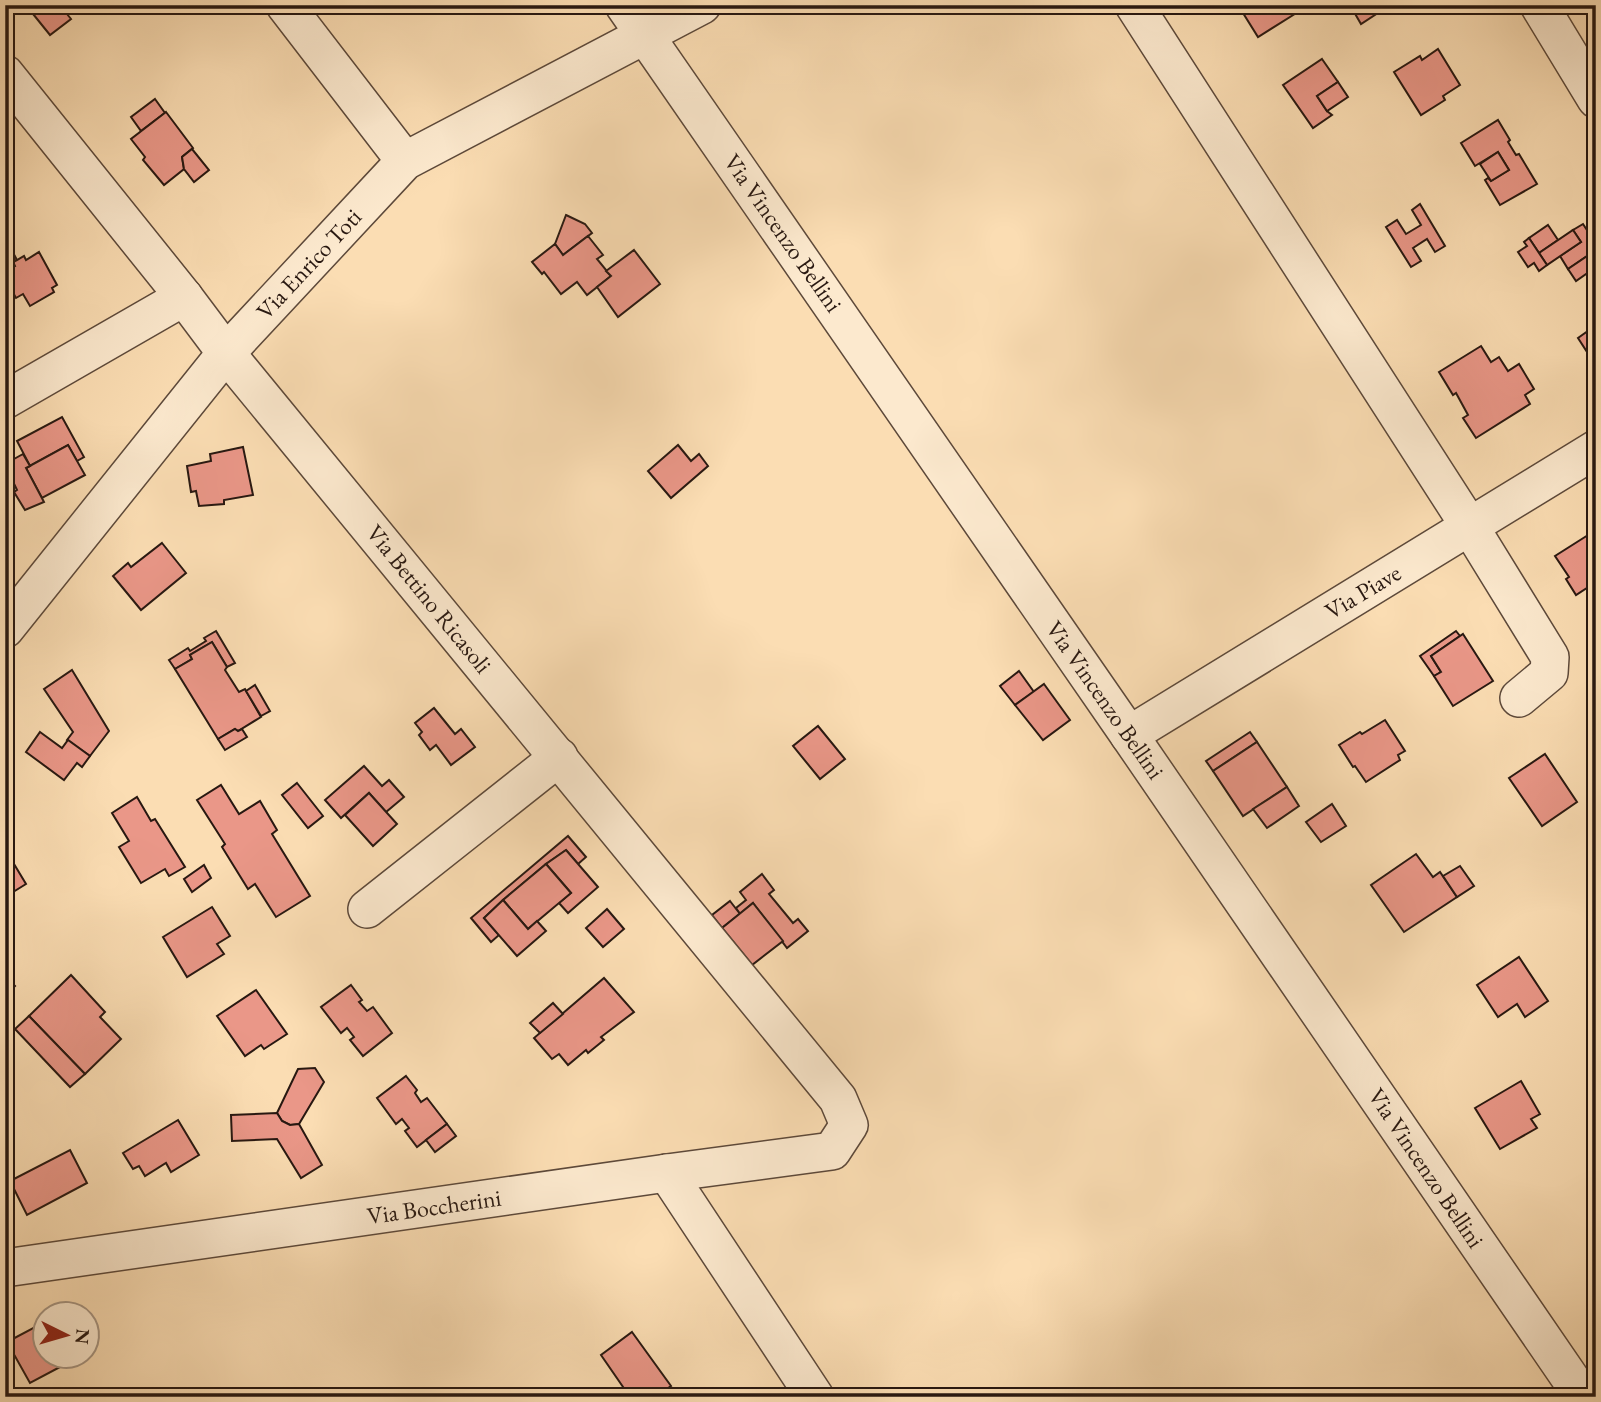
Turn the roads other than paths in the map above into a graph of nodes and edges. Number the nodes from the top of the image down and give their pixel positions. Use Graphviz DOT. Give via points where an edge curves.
graph roads {
  1 [pos="285,5"];
  2 [pos="624,5"];
  3 [pos="702,5"];
  4 [pos="1134,5"];
  5 [pos="1539,5"];
  6 [pos="646,35"];
  7 [pos="5,74"];
  8 [pos="1596,99"];
  9 [pos="405,161"];
  10 [pos="184,297"];
  11 [pos="226,353"];
  12 [pos="5,400"];
  13 [pos="1596,449"];
  14 [pos="1470,527"];
  15 [pos="5,629"];
  16 [pos="1519,698"];
  17 [pos="1129,735"];
  18 [pos="559,757"];
  19 [pos="367,909"];
  20 [pos="849,1125"];
  21 [pos="667,1173"];
  22 [pos="5,1268"];
  23 [pos="815,1397"];
  24 [pos="1583,1397"];
  1 -- 9 [label="street"];
  2 -- 6 [label="street, Via Vincenzo Bellini"];
  3 -- 6 [label="street, Via Enrico Toti"];
  4 -- 14 [label="street"];
  5 -- 8 [label="street"];
  6 -- 9 [label="street, Via Enrico Toti"];
  6 -- 17 [label="street, Via Vincenzo Bellini"];
  7 -- 10 [label="street, Via Bettino Ricasoli"];
  9 -- 11 [label="street, Via Enrico Toti"];
  10 -- 11 [label="street, Via Bettino Ricasoli"];
  10 -- 12 [label="street"];
  11 -- 15 [label="street, Via Enrico Toti"];
  11 -- 18 [label="street, Via Bettino Ricasoli"];
  13 -- 14 [label="street, Via Piave"];
  14 -- 16 [label="street" via="1550,657 1549,673"];
  14 -- 17 [label="street, Via Piave"];
  17 -- 24 [label="street, Via Vincenzo Bellini"];
  18 -- 19 [label="street"];
  18 -- 20 [label="street, Via Bettino Ricasoli" via="838,1100"];
  20 -- 21 [label="street, Via Boccherini" via="832,1152"];
  21 -- 22 [label="street, Via Boccherini"];
  21 -- 23 [label="street"];
}
